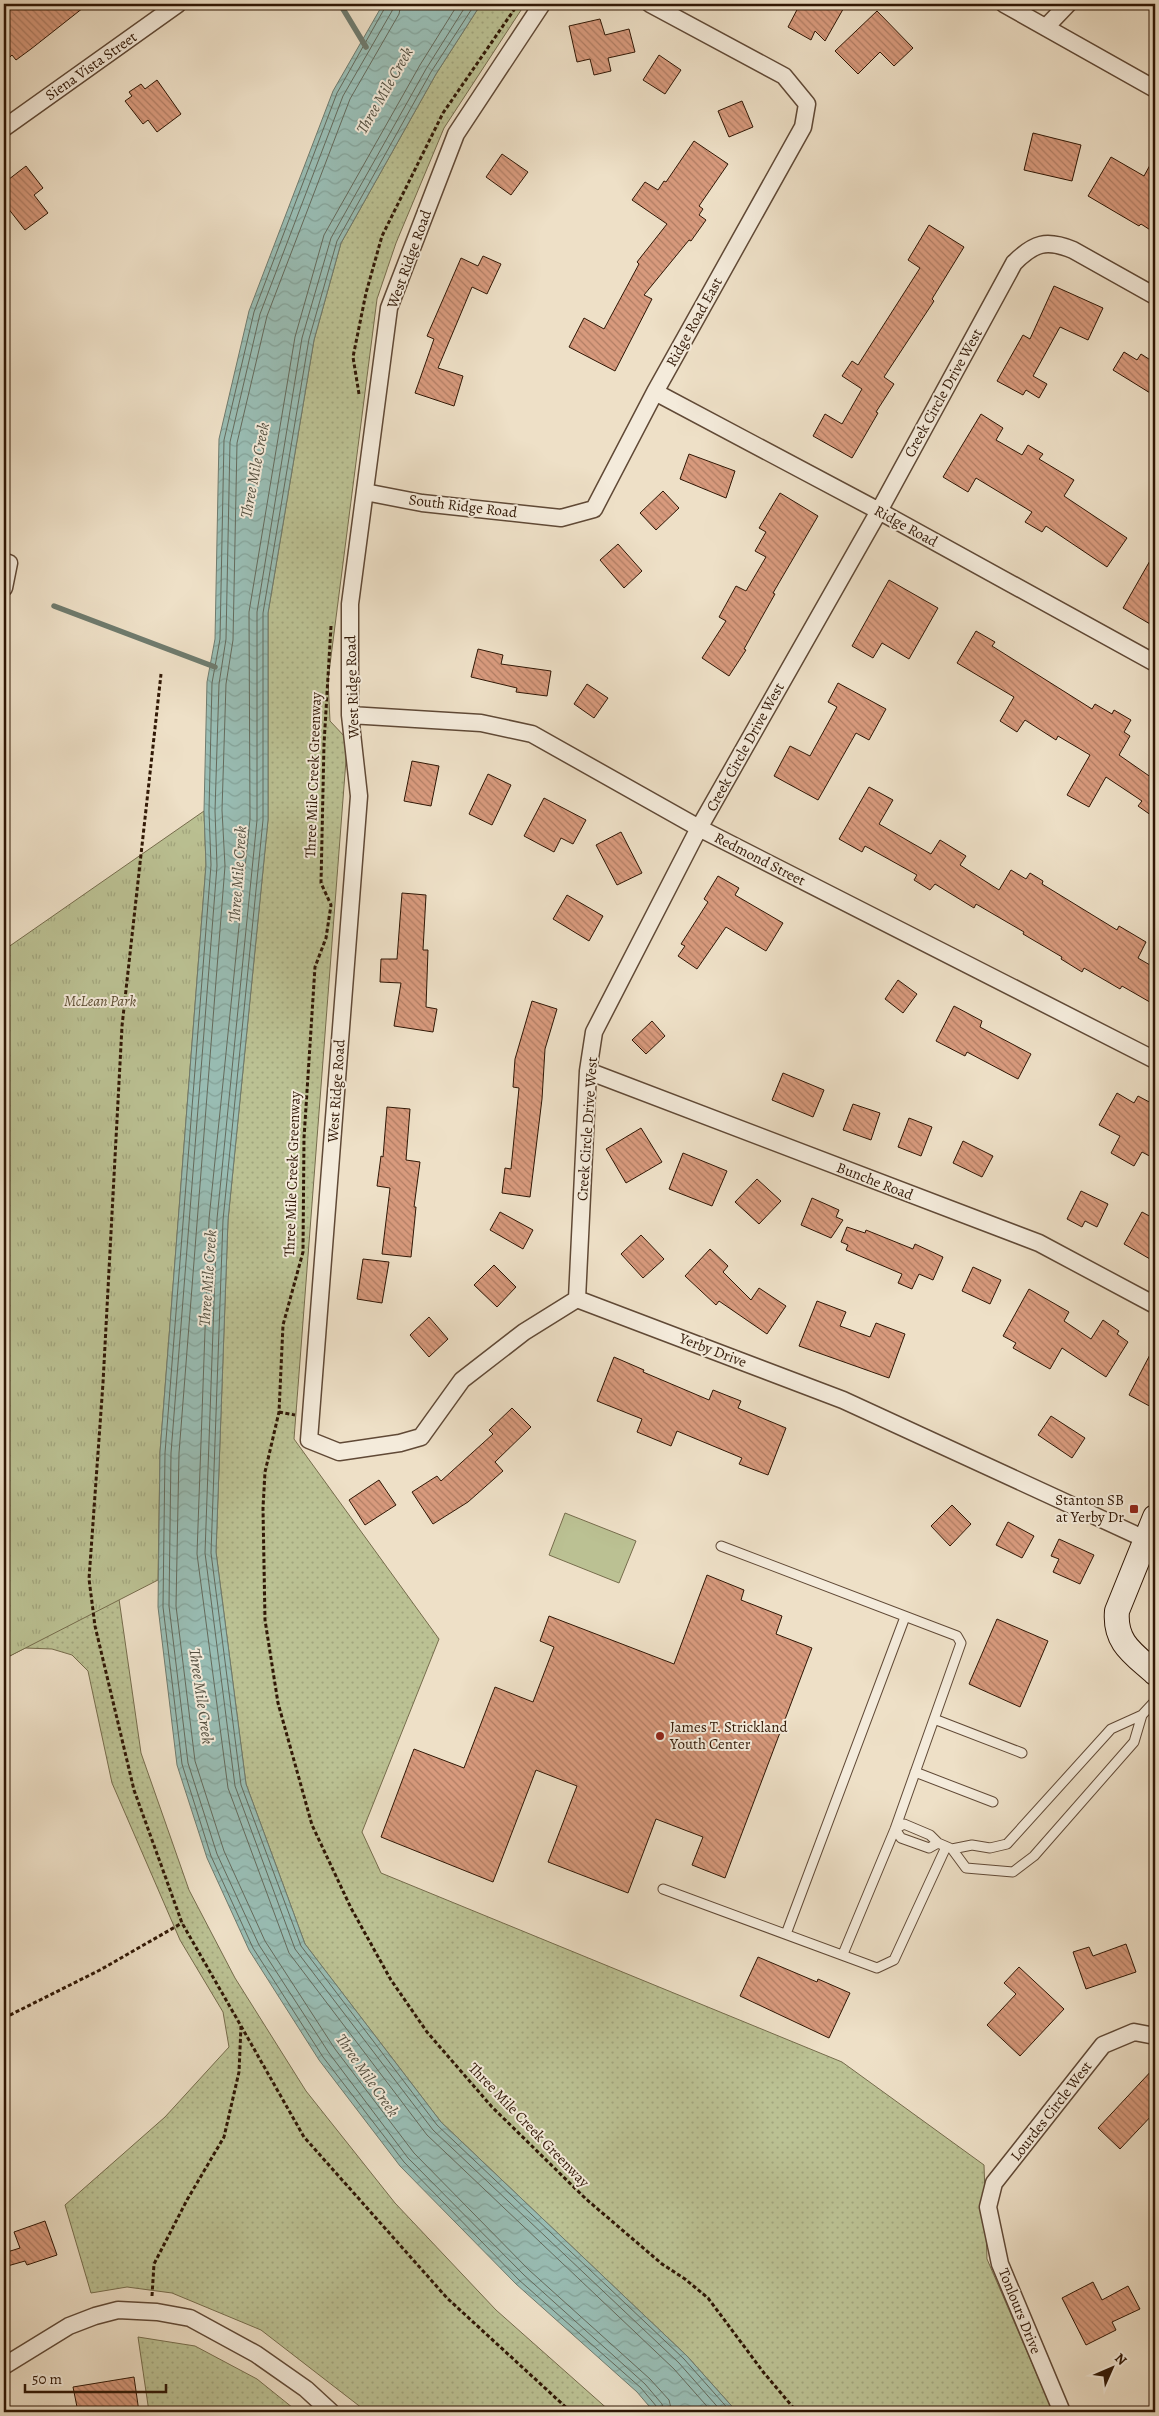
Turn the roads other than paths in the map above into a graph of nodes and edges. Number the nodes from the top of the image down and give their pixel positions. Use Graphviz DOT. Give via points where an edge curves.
graph roads {
  1 [pos="178,4"];
  2 [pos="542,4"];
  3 [pos="650,4"];
  4 [pos="1004,4"];
  5 [pos="1068,4"];
  6 [pos="1046,27"];
  7 [pos="1155,89"];
  8 [pos="4,128"];
  9 [pos="1155,296"];
  10 [pos="655,392"];
  11 [pos="365,492"];
  12 [pos="879,511"];
  13 [pos="561,518"];
  14 [pos="9,563"];
  15 [pos="4,588"];
  16 [pos="1155,663"];
  17 [pos="350,715"];
  18 [pos="699,828"];
  19 [pos="1155,1060"];
  20 [pos="588,1071"];
  21 [pos="577,1299"];
  22 [pos="1155,1305"];
  23 [pos="1155,1516"];
  24 [pos="1150,1541"];
  25 [pos="721,1546"];
  26 [pos="905,1617"];
  27 [pos="1155,1673"];
  28 [pos="1155,1701"];
  29 [pos="1142,1715"];
  30 [pos="934,1720"];
  31 [pos="1022,1753"];
  32 [pos="915,1772"];
  33 [pos="992,1802"];
  34 [pos="895,1829"];
  35 [pos="945,1847"];
  36 [pos="662,1889"];
  37 [pos="786,1934"];
  38 [pos="843,1954"];
  39 [pos="1155,2036"];
  40 [pos="988,2207"];
  41 [pos="4,2366"];
  42 [pos="331,2412"];
  43 [pos="1062,2412"];
  1 -- 8 [label="street, Siena Vista Street"];
  2 -- 11 [label="street, West Ridge Road" via="456,134 389,308"];
  3 -- 10 [label="street, Ridge Road East" via="784,76 807,104 803,127"];
  4 -- 6 [label="street"];
  5 -- 6 [label="street"];
  6 -- 7 [label="street"];
  9 -- 12 [label="street, Creek Circle Drive West" via="1058,244 1029,248 1014,263"];
  10 -- 12 [label="street, Ridge Road"];
  10 -- 13 [label="street, Ridge Road East" via="594,509"];
  11 -- 13 [label="street, South Ridge Road" via="422,503"];
  11 -- 17 [label="street, West Ridge Road" via="350,604"];
  12 -- 16 [label="street, Ridge Road"];
  12 -- 18 [label="street, Creek Circle Drive West"];
  14 -- 15 [label="street"];
  17 -- 18 [label="street, Redmond Street" via="481,723 532,734"];
  17 -- 21 [label="street, West Ridge Road" via="359,796 309,1440 339,1452 421,1437 462,1380 524,1332"];
  18 -- 19 [label="street, Redmond Street"];
  18 -- 20 [label="street, Creek Circle Drive West" via="594,1032"];
  20 -- 21 [label="street, Creek Circle Drive West"];
  20 -- 22 [label="street, Bunche Road" via="1039,1244"];
  21 -- 24 [label="street, Yerby Drive" via="844,1400"];
  23 -- 24 [label="street"];
  24 -- 27 [label="street" via="1117,1611 1115,1626 1123,1643"];
  25 -- 26 [label="lane"];
  26 -- 30 [label="lane" via="957,1636 961,1643"];
  26 -- 37 [label="lane"];
  28 -- 29 [label="lane"];
  29 -- 35 [label="lane" via="1111,1729 1007,1844 990,1848 972,1845"];
  29 -- 35 [label="lane" via="1134,1742 1034,1856 1013,1872 966,1868"];
  30 -- 31 [label="lane"];
  30 -- 32 [label="lane"];
  32 -- 33 [label="lane"];
  32 -- 34 [label="lane"];
  34 -- 35 [label="lane" via="901,1838 929,1848"];
  34 -- 35 [label="lane" via="904,1824 930,1834"];
  34 -- 38 [label="lane"];
  35 -- 38 [label="lane" via="894,1960 877,1968"];
  36 -- 37 [label="lane"];
  37 -- 38 [label="lane"];
  39 -- 40 [label="street, Lourdes Circle West" via="1134,2032 1103,2045 994,2183"];
  40 -- 43 [label="street, Tonlours Drive" via="1000,2264"];
  41 -- 42 [label="street" via="78,2323 118,2310 151,2311 190,2318 256,2354 306,2389"];
}
